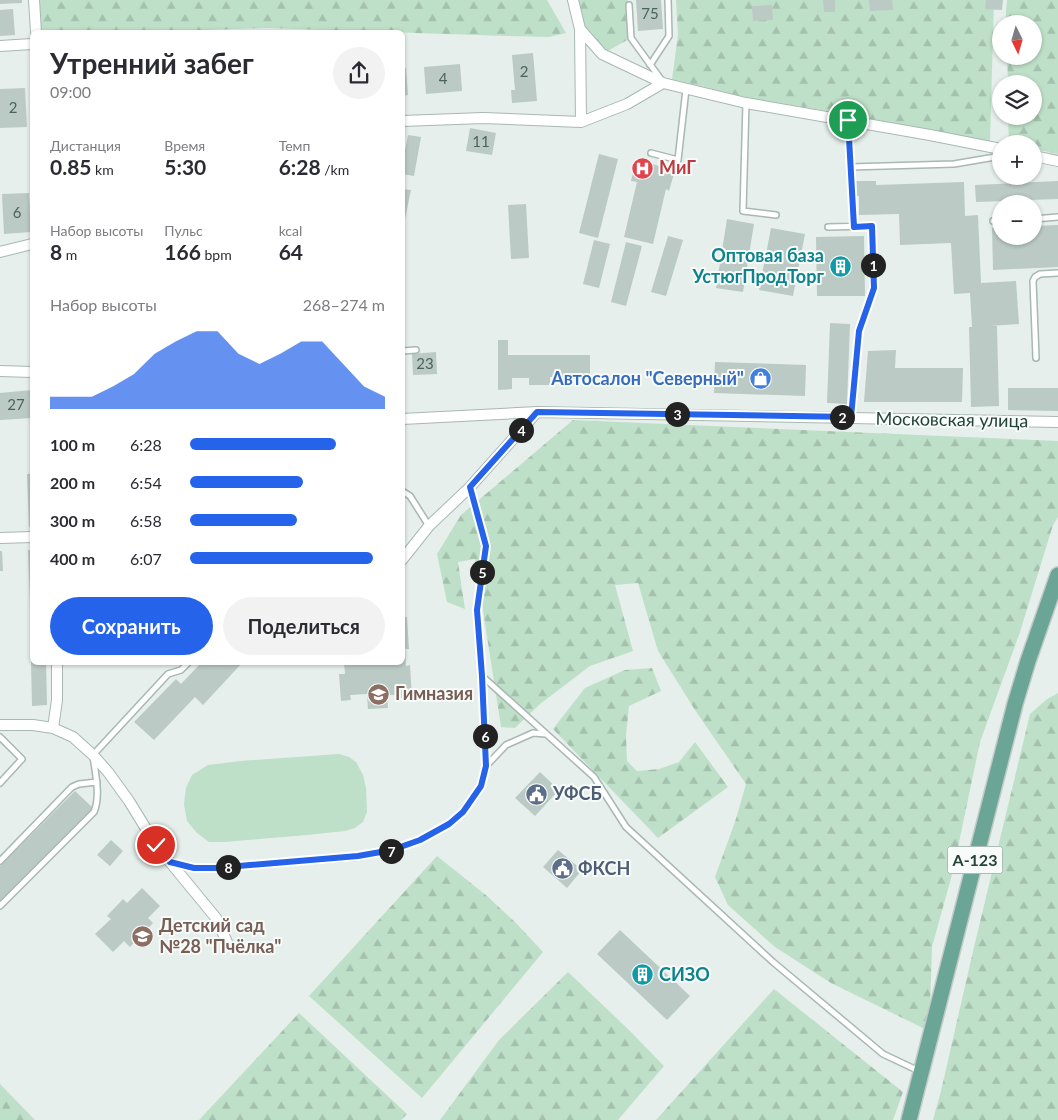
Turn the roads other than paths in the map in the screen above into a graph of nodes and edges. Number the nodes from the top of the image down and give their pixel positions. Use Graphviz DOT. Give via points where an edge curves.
graph roads {
  1 [pos="34,0"];
  2 [pos="573,0"];
  3 [pos="668,0"];
  4 [pos="628,5"];
  5 [pos="36,30"];
  6 [pos="580,30"];
  7 [pos="30,44"];
  8 [pos="0,46"];
  9 [pos="650,65"];
  10 [pos="663,83"];
  11 [pos="686,88"];
  12 [pos="746,103"];
  13 [pos="848,120"];
  14 [pos="405,121"];
  15 [pos="581,122"];
  16 [pos="992,147"];
  17 [pos="651,153"];
  18 [pos="992,158"];
  19 [pos="1042,158"];
  20 [pos="1058,161"];
  21 [pos="850,167"];
  22 [pos="776,215"];
  23 [pos="1058,217"];
  24 [pos="1042,218"];
  25 [pos="828,227"];
  26 [pos="854,227"];
  27 [pos="30,244"];
  28 [pos="0,252"];
  29 [pos="1058,274"];
  30 [pos="416,350"];
  31 [pos="405,351"];
  32 [pos="1036,358"];
  33 [pos="0,371"];
  34 [pos="30,372"];
  35 [pos="537,412"];
  36 [pos="851,417"];
  37 [pos="405,419"];
  38 [pos="1058,422"];
  39 [pos="470,487"];
  40 [pos="405,493"];
  41 [pos="410,496"];
  42 [pos="405,497"];
  43 [pos="429,526"];
  44 [pos="30,537"];
  45 [pos="0,538"];
  46 [pos="405,556"];
  47 [pos="1058,575"];
  48 [pos="57,665"];
  49 [pos="186,665"];
  50 [pos="482,676"];
  51 [pos="0,724"];
  52 [pos="53,728"];
  53 [pos="546,734"];
  54 [pos="0,737"];
  55 [pos="93,755"];
  56 [pos="486,766"];
  57 [pos="0,782"];
  58 [pos="97,782"];
  59 [pos="0,861"];
  60 [pos="170,862"];
  61 [pos="0,906"];
  62 [pos="227,942"];
  63 [pos="921,1072"];
  64 [pos="908,1120"];
  1 -- 5 [label="street"];
  2 -- 6 [label="street"];
  3 -- 9 [label="lane" via="669,36"];
  4 -- 9 [label="lane" via="631,38"];
  6 -- 10 [label="street" via="602,54"];
  6 -- 15 [label="street"];
  7 -- 8 [label="street"];
  9 -- 10 [label="lane"];
  10 -- 11 [label="street"];
  10 -- 15 [label="street" via="628,104"];
  11 -- 12 [label="street"];
  11 -- 17 [label="lane" via="678,160"];
  12 -- 13 [label="street"];
  12 -- 22 [label="lane" via="743,210"];
  13 -- 16 [label="street"];
  13 -- 21 [label="lane"];
  14 -- 15 [label="street" via="483,118"];
  18 -- 21 [label="lane" via="954,164"];
  19 -- 20 [label="street"];
  21 -- 26 [label="lane"];
  23 -- 24 [label="lane"];
  25 -- 26 [label="lane"];
  26 -- 36 [label="lane" via="872,226 874,288 859,331"];
  27 -- 28 [label="street"];
  29 -- 32 [label="lane" via="1040,274 1033,281"];
  30 -- 31 [label="lane"];
  33 -- 34 [label="street"];
  35 -- 36 [label="street, Московская улица"];
  35 -- 37 [label="street, Московская улица"];
  35 -- 39 [label="street"];
  36 -- 38 [label="street, Московская улица"];
  39 -- 43 [label="street"];
  39 -- 50 [label="lane" via="486,546 477,610"];
  40 -- 41 [label="lane"];
  41 -- 42 [label="lane"];
  41 -- 43 [label="lane"];
  43 -- 46 [label="street"];
  44 -- 45 [label="street"];
  47 -- 63 [label="main road, А-123" via="1014,704"];
  48 -- 52 [label="street"];
  49 -- 55 [label="lane" via="168,674"];
  50 -- 53 [label="lane"];
  50 -- 56 [label="lane"];
  51 -- 52 [label="street"];
  52 -- 55 [label="street" via="73,737"];
  53 -- 56 [label="lane" via="533,733 506,745"];
  53 -- 63 [label="lane" via="594,776 626,827 773,962 883,1054"];
  54 -- 57 [label="lane" via="22,759"];
  55 -- 58 [label="lane"];
  55 -- 60 [label="street"];
  56 -- 60 [label="lane" via="481,786 463,812 420,840 392,850 358,856 215,868 194,868"];
  58 -- 59 [label="lane" via="72,787"];
  58 -- 61 [label="lane" via="94,812"];
  60 -- 62 [label="street" via="216,918"];
  63 -- 64 [label="main road, А-123"];
}
